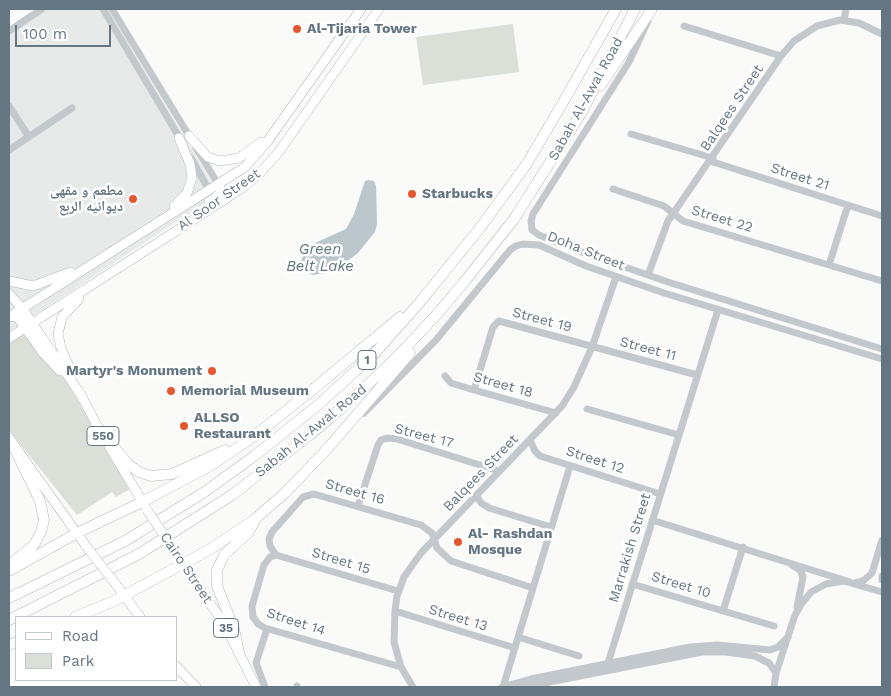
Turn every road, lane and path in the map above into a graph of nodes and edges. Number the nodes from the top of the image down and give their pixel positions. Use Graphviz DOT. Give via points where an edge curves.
graph roads {
  1 [pos="42,9"];
  2 [pos="103,9"];
  3 [pos="112,9"];
  4 [pos="361,9"];
  5 [pos="379,9"];
  6 [pos="616,9"];
  7 [pos="636,9"];
  8 [pos="653,9"];
  9 [pos="846,9"];
  10 [pos="844,20"];
  11 [pos="684,26"];
  12 [pos="9,31"];
  13 [pos="882,34"];
  14 [pos="781,56"];
  15 [pos="9,106"];
  16 [pos="72,108"];
  17 [pos="583,110"];
  18 [pos="275,131"];
  19 [pos="631,134"];
  20 [pos="189,136"];
  21 [pos="29,137"];
  22 [pos="179,138"];
  23 [pos="9,150"];
  24 [pos="712,159"];
  25 [pos="218,184"];
  26 [pos="613,189"];
  27 [pos="209,190"];
  28 [pos="231,194"];
  29 [pos="216,197"];
  30 [pos="848,205"];
  31 [pos="673,213"];
  32 [pos="882,216"];
  33 [pos="145,229"];
  34 [pos="173,233"];
  35 [pos="582,252"];
  36 [pos="575,262"];
  37 [pos="829,265"];
  38 [pos="88,266"];
  39 [pos="648,275"];
  40 [pos="616,277"];
  41 [pos="101,280"];
  42 [pos="882,281"];
  43 [pos="9,282"];
  44 [pos="668,282"];
  45 [pos="664,293"];
  46 [pos="9,294"];
  47 [pos="420,302"];
  48 [pos="22,308"];
  49 [pos="718,310"];
  50 [pos="438,313"];
  51 [pos="9,317"];
  52 [pos="29,326"];
  53 [pos="9,338"];
  54 [pos="592,347"];
  55 [pos="882,349"];
  56 [pos="882,359"];
  57 [pos="697,375"];
  58 [pos="445,376"];
  59 [pos="474,390"];
  60 [pos="81,395"];
  61 [pos="587,409"];
  62 [pos="556,413"];
  63 [pos="96,424"];
  64 [pos="679,435"];
  65 [pos="253,437"];
  66 [pos="530,440"];
  67 [pos="10,441"];
  68 [pos="328,448"];
  69 [pos="570,466"];
  70 [pos="499,471"];
  71 [pos="660,494"];
  72 [pos="476,495"];
  73 [pos="145,506"];
  74 [pos="358,506"];
  75 [pos="255,519"];
  76 [pos="652,520"];
  77 [pos="551,527"];
  78 [pos="77,533"];
  79 [pos="435,538"];
  80 [pos="882,540"];
  81 [pos="743,548"];
  82 [pos="276,555"];
  83 [pos="784,560"];
  84 [pos="181,561"];
  85 [pos="9,565"];
  86 [pos="9,571"];
  87 [pos="882,576"];
  88 [pos="882,580"];
  89 [pos="853,582"];
  90 [pos="632,584"];
  91 [pos="533,588"];
  92 [pos="121,591"];
  93 [pos="398,591"];
  94 [pos="882,592"];
  95 [pos="9,598"];
  96 [pos="395,611"];
  97 [pos="723,611"];
  98 [pos="796,615"];
  99 [pos="17,616"];
  100 [pos="78,616"];
  101 [pos="139,616"];
  102 [pos="774,626"];
  103 [pos="267,629"];
  104 [pos="788,637"];
  105 [pos="518,638"];
  106 [pos="515,648"];
  107 [pos="240,653"];
  108 [pos="580,656"];
  109 [pos="607,667"];
  110 [pos="178,668"];
  111 [pos="401,668"];
  112 [pos="776,673"];
  113 [pos="196,687"];
  114 [pos="256,687"];
  115 [pos="265,687"];
  116 [pos="413,687"];
  117 [pos="502,687"];
  118 [pos="524,687"];
  119 [pos="774,687"];
  1 -- 12 [label="street"];
  2 -- 22 [label="street"];
  3 -- 20 [label="street"];
  4 -- 18 [label="main road, Al Soor Street"];
  5 -- 28 [label="main road, Al Soor Street" via="278,153 259,174"];
  6 -- 47 [label="highway, Sabah Al-Awal Road / 1" via="526,165"];
  7 -- 17 [label="highway, Sabah Al-Awal Road / 1"];
  8 -- 17 [label="highway"];
  8 -- 35 [label="street, Doha Street" via="629,62 531,217 536,234"];
  9 -- 10 [label="street"];
  10 -- 13 [label="street, Balqees Street" via="864,24"];
  10 -- 14 [label="street, Balqees Street" via="810,29"];
  11 -- 14 [label="street"];
  14 -- 24 [label="street, Balqees Street"];
  15 -- 21 [label="street"];
  16 -- 21 [label="street"];
  17 -- 50 [label="highway, Sabah Al-Awal Road / 1" via="514,218"];
  18 -- 20 [label="main road" via="243,156 224,161 208,157"];
  18 -- 25 [label="main road, Al Soor Street" via="245,167"];
  19 -- 24 [label="street, Street 21"];
  20 -- 25 [label="street"];
  21 -- 23 [label="street"];
  22 -- 27 [label="street"];
  22 -- 33 [label="main road" via="190,164 190,185 182,199"];
  24 -- 30 [label="street, Street 21"];
  24 -- 31 [label="street, Balqees Street"];
  25 -- 27 [label="main road, Al Soor Street"];
  25 -- 29 [label="main road" via="220,192"];
  26 -- 31 [label="street, Street 22" via="664,206"];
  27 -- 29 [label="main road"];
  27 -- 33 [label="main road, Al Soor Street"];
  28 -- 29 [label="main road"];
  28 -- 34 [label="main road, Al Soor Street"];
  29 -- 34 [label="main road" via="189,216"];
  30 -- 32 [label="street, Street 21"];
  30 -- 37 [label="street"];
  31 -- 37 [label="street, Street 22" via="683,220"];
  31 -- 39 [label="street, Balqees Street"];
  33 -- 38 [label="main road, Al Soor Street"];
  34 -- 41 [label="main road, Al Soor Street"];
  35 -- 36 [label="street" via="576,253"];
  35 -- 39 [label="street, Doha Street"];
  36 -- 40 [label="street, Doha Street"];
  36 -- 68 [label="street, Doha Street" via="536,244 513,248 427,350"];
  37 -- 42 [label="street, Street 22"];
  38 -- 43 [label="main road" via="36,285"];
  38 -- 48 [label="main road, Al Soor Street"];
  39 -- 44 [label="street, Doha Street"];
  40 -- 45 [label="street, Doha Street"];
  40 -- 54 [label="street, Balqees Street"];
  41 -- 52 [label="main road, Al Soor Street"];
  41 -- 60 [label="main road" via="64,314 59,325 60,343"];
  44 -- 45 [label="street" via="670,289"];
  44 -- 55 [label="street, Doha Street"];
  45 -- 49 [label="street, Doha Street"];
  46 -- 48 [label="main road, 550"];
  47 -- 65 [label="highway"];
  47 -- 95 [label="highway, Sabah Al-Awal Road / 1" via="374,354 318,404 203,493 125,540"];
  48 -- 51 [label="main road, Al Soor Street"];
  48 -- 52 [label="main road, 550"];
  49 -- 56 [label="street, Doha Street"];
  49 -- 57 [label="street, Marrakish Street"];
  50 -- 68 [label="highway" via="422,339"];
  50 -- 99 [label="highway, Sabah Al-Awal Road / 1" via="360,391 310,435 232,495 139,554"];
  51 -- 52 [label="main road" via="17,317"];
  52 -- 53 [label="main road, Al Soor Street"];
  52 -- 60 [label="main road, 550"];
  54 -- 57 [label="street, Street 11"];
  54 -- 59 [label="street, Street 19" via="500,321 493,327"];
  54 -- 62 [label="street, Balqees Street" via="574,387"];
  57 -- 64 [label="street, Marrakish Street"];
  58 -- 59 [label="street, Street 18" via="451,383"];
  59 -- 62 [label="street, Street 18"];
  60 -- 63 [label="main road, 550"];
  61 -- 64 [label="street"];
  62 -- 66 [label="street, Balqees Street"];
  63 -- 65 [label="highway" via="130,466 142,474 156,476 176,472"];
  63 -- 73 [label="main road, 550"];
  64 -- 71 [label="street, Marrakish Street"];
  65 -- 73 [label="highway"];
  66 -- 69 [label="street, Street 12" via="538,455"];
  66 -- 70 [label="street, Balqees Street"];
  67 -- 78 [label="main road"];
  67 -- 85 [label="highway" via="40,501 44,520 34,545"];
  68 -- 75 [label="highway"];
  69 -- 71 [label="street, Street 12"];
  69 -- 77 [label="street"];
  70 -- 72 [label="street, Balqees Street"];
  70 -- 74 [label="street, Street 17" via="386,438 378,445"];
  71 -- 76 [label="street, Marrakish Street"];
  72 -- 77 [label="street" via="489,508"];
  72 -- 79 [label="street, Balqees Street"];
  73 -- 78 [label="highway"];
  73 -- 84 [label="main road, Cairo Street / 35, bridge"];
  74 -- 79 [label="street, Street 16" via="421,525"];
  74 -- 82 [label="street, Street 16" via="314,494 305,496 271,535 270,547"];
  75 -- 84 [label="highway" via="216,546"];
  75 -- 107 [label="highway" via="248,533 224,555 216,570 217,586"];
  76 -- 81 [label="street"];
  76 -- 90 [label="street, Marrakish Street"];
  77 -- 91 [label="street"];
  78 -- 86 [label="highway"];
  78 -- 92 [label="main road, bridge"];
  79 -- 91 [label="street" via="439,551 454,563"];
  79 -- 93 [label="street, Balqees Street" via="409,567"];
  80 -- 89 [label="street" via="872,573 863,581"];
  81 -- 83 [label="street"];
  81 -- 97 [label="street, Street 10"];
  82 -- 93 [label="street, Street 15"];
  82 -- 103 [label="street, Street 14" via="264,565 251,609 256,622"];
  83 -- 89 [label="street"];
  83 -- 98 [label="street" via="798,568 803,577"];
  84 -- 92 [label="highway"];
  84 -- 107 [label="main road, Cairo Street / 35"];
  87 -- 88 [label="street"];
  89 -- 94 [label="street"];
  89 -- 98 [label="street" via="836,582 818,588 804,599"];
  90 -- 97 [label="street, Street 10"];
  90 -- 109 [label="street, Marrakish Street"];
  91 -- 105 [label="street"];
  92 -- 100 [label="highway"];
  92 -- 101 [label="main road"];
  93 -- 96 [label="street, Balqees Street"];
  96 -- 106 [label="street, Street 13"];
  96 -- 111 [label="street, Balqees Street" via="394,642"];
  97 -- 102 [label="street, Street 10"];
  98 -- 104 [label="street"];
  103 -- 111 [label="street, Street 14"];
  103 -- 115 [label="street" via="256,663"];
  104 -- 109 [label="street" via="770,650 698,646"];
  104 -- 112 [label="street"];
  105 -- 106 [label="street"];
  105 -- 108 [label="street"];
  106 -- 117 [label="street"];
  107 -- 114 [label="main road, Cairo Street / 35"];
  109 -- 112 [label="street" via="715,652 760,658 770,663"];
  109 -- 117 [label="street"];
  109 -- 118 [label="street"];
  110 -- 113 [label="main road"];
  111 -- 116 [label="street, Balqees Street"];
  112 -- 119 [label="street"];
}
